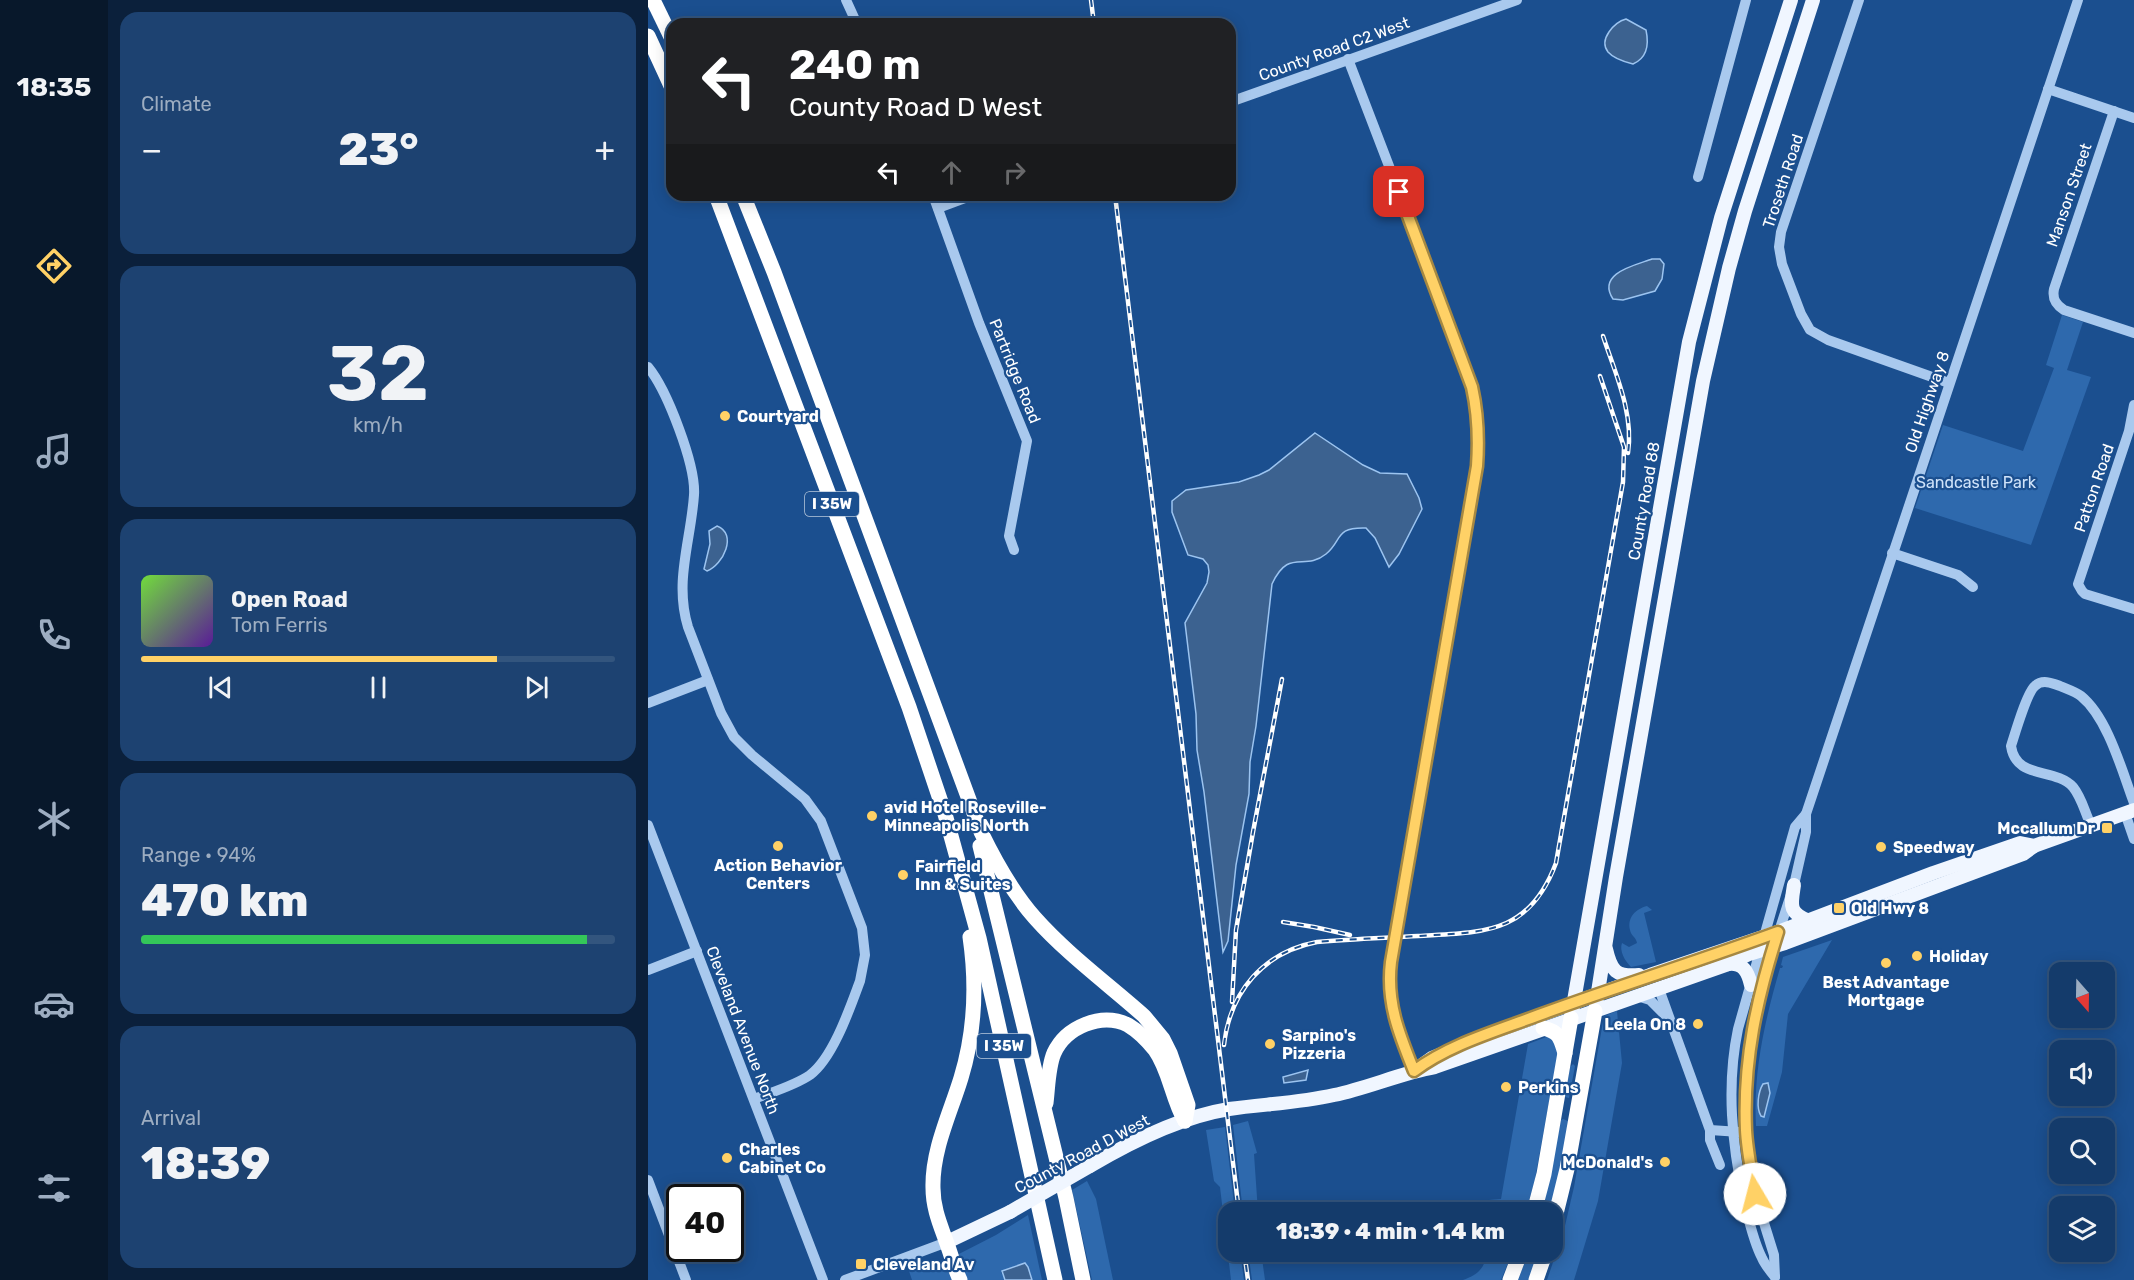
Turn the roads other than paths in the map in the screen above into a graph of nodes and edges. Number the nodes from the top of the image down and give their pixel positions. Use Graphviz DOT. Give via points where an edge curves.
graph roads {
  1 [pos="653,0"];
  2 [pos="846,0"];
  3 [pos="1517,0"];
  4 [pos="1746,0"];
  5 [pos="1791,0"];
  6 [pos="1813,0"];
  7 [pos="1859,0"];
  8 [pos="2078,0"];
  9 [pos="854,18"];
  10 [pos="666,27"];
  11 [pos="648,36"];
  12 [pos="1348,59"];
  13 [pos="666,75"];
  14 [pos="2048,89"];
  15 [pos="1236,100"];
  16 [pos="2114,111"];
  17 [pos="2134,118"];
  18 [pos="1698,177"];
  19 [pos="718,201"];
  20 [pos="744,201"];
  21 [pos="935,201"];
  22 [pos="957,201"];
  23 [pos="938,208"];
  24 [pos="2134,333"];
  25 [pos="648,366"];
  26 [pos="1949,383"];
  27 [pos="2134,405"];
  28 [pos="1014,550"];
  29 [pos="1892,553"];
  30 [pos="1973,586"];
  31 [pos="2134,609"];
  32 [pos="708,680"];
  33 [pos="648,703"];
  34 [pos="971,805"];
  35 [pos="2131,809"];
  36 [pos="945,814"];
  37 [pos="1806,814"];
  38 [pos="648,825"];
  39 [pos="2091,825"];
  40 [pos="2134,839"];
  41 [pos="2034,846"];
  42 [pos="653,852"];
  43 [pos="1794,885"];
  44 [pos="1809,921"];
  45 [pos="1778,932"];
  46 [pos="1766,945"];
  47 [pos="1605,947"];
  48 [pos="697,951"];
  49 [pos="1726,965"];
  50 [pos="648,970"];
  51 [pos="1650,975"];
  52 [pos="1751,985"];
  53 [pos="1659,989"];
  54 [pos="1598,994"];
  55 [pos="1636,996"];
  56 [pos="1572,1010"];
  57 [pos="1595,1011"];
  58 [pos="1671,1022"];
  59 [pos="1544,1028"];
  60 [pos="1565,1054"];
  61 [pos="1414,1071"];
  62 [pos="754,1099"];
  63 [pos="1045,1113"];
  64 [pos="1185,1121"];
  65 [pos="1710,1130"];
  66 [pos="1733,1131"];
  67 [pos="1746,1132"];
  68 [pos="1720,1165"];
  69 [pos="648,1180"];
  70 [pos="1537,1202"];
  71 [pos="1559,1202"];
  72 [pos="947,1242"];
  73 [pos="1517,1262"];
  74 [pos="1542,1262"];
  75 [pos="1773,1279"];
  76 [pos="686,1280"];
  77 [pos="823,1280"];
  78 [pos="845,1280"];
  79 [pos="960,1280"];
  80 [pos="1054,1280"];
  81 [pos="1083,1280"];
  82 [pos="1510,1280"];
  83 [pos="1536,1280"];
  1 -- 10 [label="highway"];
  2 -- 9 [label="street"];
  3 -- 12 [label="street, County Road C2 West"];
  4 -- 18 [label="street"];
  5 -- 56 [label="main road, County Road 88" via="1721,218 1689,342"];
  6 -- 47 [label="main road" via="1745,211 1715,326 1692,438"];
  7 -- 26 [label="street, Troseth Road" via="1781,232 1782,264 1810,330"];
  8 -- 14 [label="street, Old Highway 8"];
  11 -- 13 [label="highway"];
  12 -- 15 [label="street, County Road C2 West"];
  12 -- 61 [label="street" via="1466,367 1478,423 1477,466 1390,975 1395,1020"];
  14 -- 16 [label="street"];
  14 -- 26 [label="street, Old Highway 8"];
  16 -- 17 [label="street"];
  16 -- 24 [label="street, Manson Street" via="2053,298 2060,307"];
  19 -- 36 [label="highway, I 35W" via="905,697"];
  20 -- 34 [label="highway, I 35W"];
  21 -- 23 [label="street, Partridge Road"];
  22 -- 23 [label="street"];
  23 -- 28 [label="street, Partridge Road" via="1027,441 1008,536"];
  25 -- 32 [label="street" via="661,387 692,472 694,493 681,600"];
  26 -- 29 [label="street, Old Highway 8"];
  27 -- 31 [label="street, Patton Road" via="2079,581 2085,594"];
  29 -- 30 [label="street" via="1958,575"];
  29 -- 37 [label="street, Old Highway 8"];
  32 -- 33 [label="street"];
  32 -- 62 [label="street" via="734,737 805,799 821,821 865,942 861,981 827,1057 809,1076"];
  34 -- 63 [label="highway, I 35W"];
  34 -- 64 [label="highway" via="992,856 1035,918 1144,1016 1163,1039 1188,1105"];
  35 -- 39 [label="main road, County Road D West"];
  35 -- 39 [label="street" via="2106,731 2094,710 2080,695 2051,682 2040,682 2032,687 2011,746 2012,754 2023,766 2072,787"];
  35 -- 40 [label="street"];
  36 -- 72 [label="highway" via="970,935 974,983 968,1052 933,1173 934,1205"];
  36 -- 80 [label="highway, I 35W" via="979,938"];
  37 -- 43 [label="street, Old Highway 8"];
  37 -- 46 [label="street, Old Highway 8" via="1795,827"];
  38 -- 42 [label="street, Cleveland Avenue North"];
  39 -- 41 [label="main road, County Road D West"];
  41 -- 44 [label="main road, County Road D West" via="2020,843"];
  41 -- 46 [label="main road, County Road D West" via="2023,854"];
  42 -- 48 [label="street, Cleveland Avenue North"];
  43 -- 44 [label="main road" via="1792,909"];
  43 -- 45 [label="street, Old Highway 8"];
  44 -- 45 [label="main road, County Road D West"];
  45 -- 46 [label="main road, County Road D West"];
  46 -- 49 [label="main road, County Road D West"];
  46 -- 51 [label="main road, County Road D West"];
  46 -- 52 [label="street"];
  46 -- 67 [label="street" via="1746,1076"];
  47 -- 51 [label="main road" via="1617,973"];
  47 -- 54 [label="main road"];
  48 -- 50 [label="street"];
  48 -- 62 [label="street, Cleveland Avenue North"];
  49 -- 52 [label="main road" via="1743,967"];
  49 -- 53 [label="main road, County Road D West"];
  51 -- 54 [label="main road, County Road D West"];
  52 -- 66 [label="street" via="1733,1062"];
  53 -- 55 [label="main road, County Road D West"];
  53 -- 58 [label="street"];
  54 -- 56 [label="main road, County Road D West"];
  54 -- 57 [label="main road"];
  55 -- 57 [label="main road, County Road D West"];
  55 -- 58 [label="street" via="1650,999"];
  56 -- 57 [label="main road, County Road D West"];
  56 -- 59 [label="main road, County Road D West"];
  56 -- 60 [label="highway"];
  56 -- 61 [label="main road, County Road D West" via="1502,1029 1432,1058"];
  57 -- 71 [label="highway"];
  58 -- 65 [label="street"];
  59 -- 60 [label="highway" via="1554,1030"];
  59 -- 61 [label="main road, County Road D West"];
  60 -- 70 [label="highway"];
  61 -- 64 [label="main road, County Road D West" via="1332,1096 1227,1110"];
  62 -- 77 [label="street, Cleveland Avenue North"];
  63 -- 64 [label="highway" via="1052,1059 1060,1043 1084,1025 1112,1021 1128,1025 1156,1052"];
  63 -- 81 [label="highway, I 35W"];
  64 -- 72 [label="main road, County Road D West, bridge" via="1137,1140 1010,1212"];
  65 -- 66 [label="street"];
  65 -- 68 [label="street"];
  66 -- 67 [label="street"];
  66 -- 75 [label="street" via="1747,1214 1758,1250"];
  67 -- 75 [label="street" via="1755,1194 1774,1255"];
  69 -- 76 [label="street"];
  72 -- 78 [label="street, County Road D West"];
  72 -- 79 [label="highway"];
  73 -- 82 [label="highway"];
  74 -- 83 [label="highway"];
}
